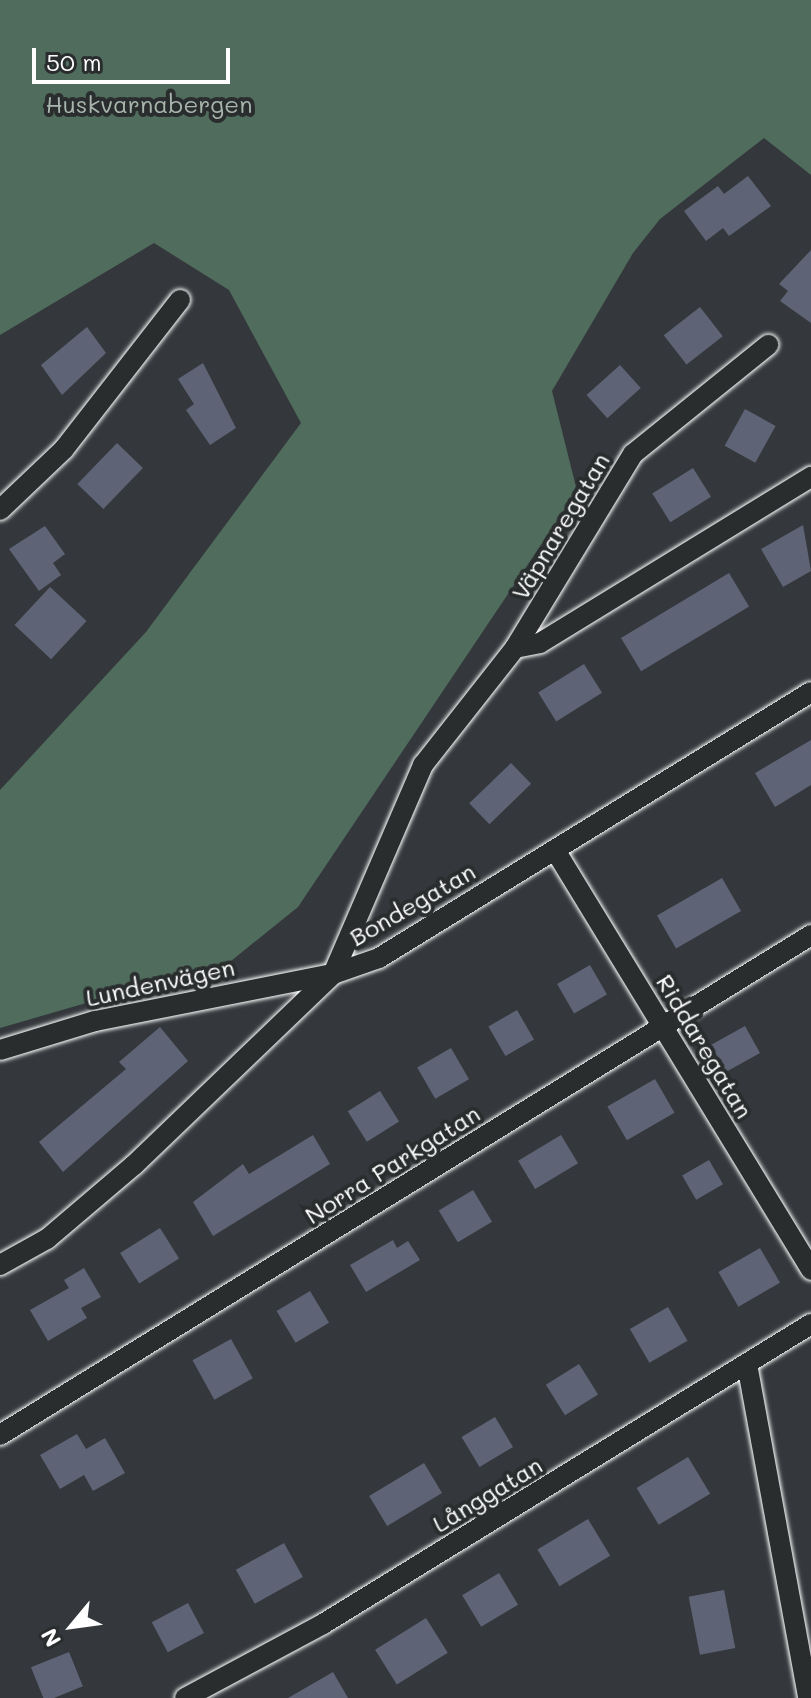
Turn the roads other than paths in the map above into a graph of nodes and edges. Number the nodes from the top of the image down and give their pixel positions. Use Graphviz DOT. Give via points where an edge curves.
graph roads {
  1 [pos="180,300"];
  2 [pos="768,345"];
  3 [pos="811,477"];
  4 [pos="0,510"];
  5 [pos="515,648"];
  6 [pos="811,692"];
  7 [pos="555,850"];
  8 [pos="811,935"];
  9 [pos="333,974"];
  10 [pos="663,1028"];
  11 [pos="0,1050"];
  12 [pos="0,1265"];
  13 [pos="811,1270"];
  14 [pos="811,1324"];
  15 [pos="747,1364"];
  16 [pos="0,1435"];
  17 [pos="185,1698"];
  18 [pos="808,1698"];
  1 -- 4 [label="street" via="64,449"];
  2 -- 5 [label="street, Väpnaregatan" via="633,454"];
  3 -- 5 [label="street" via="540,643"];
  5 -- 9 [label="street, Väpnaregatan" via="423,765"];
  6 -- 7 [label="street, Bondegatan"];
  7 -- 9 [label="street, Bondegatan" via="379,958"];
  7 -- 10 [label="street, Riddaregatan"];
  8 -- 10 [label="street, Norra Parkgatan"];
  9 -- 11 [label="street, Lundenvägen" via="126,1014"];
  9 -- 12 [label="street, Bondegatan" via="134,1165 47,1239"];
  10 -- 13 [label="street, Riddaregatan"];
  10 -- 16 [label="street, Norra Parkgatan"];
  14 -- 15 [label="street, Långgatan"];
  15 -- 17 [label="street, Långgatan" via="323,1624"];
  15 -- 18 [label="street"];
}
